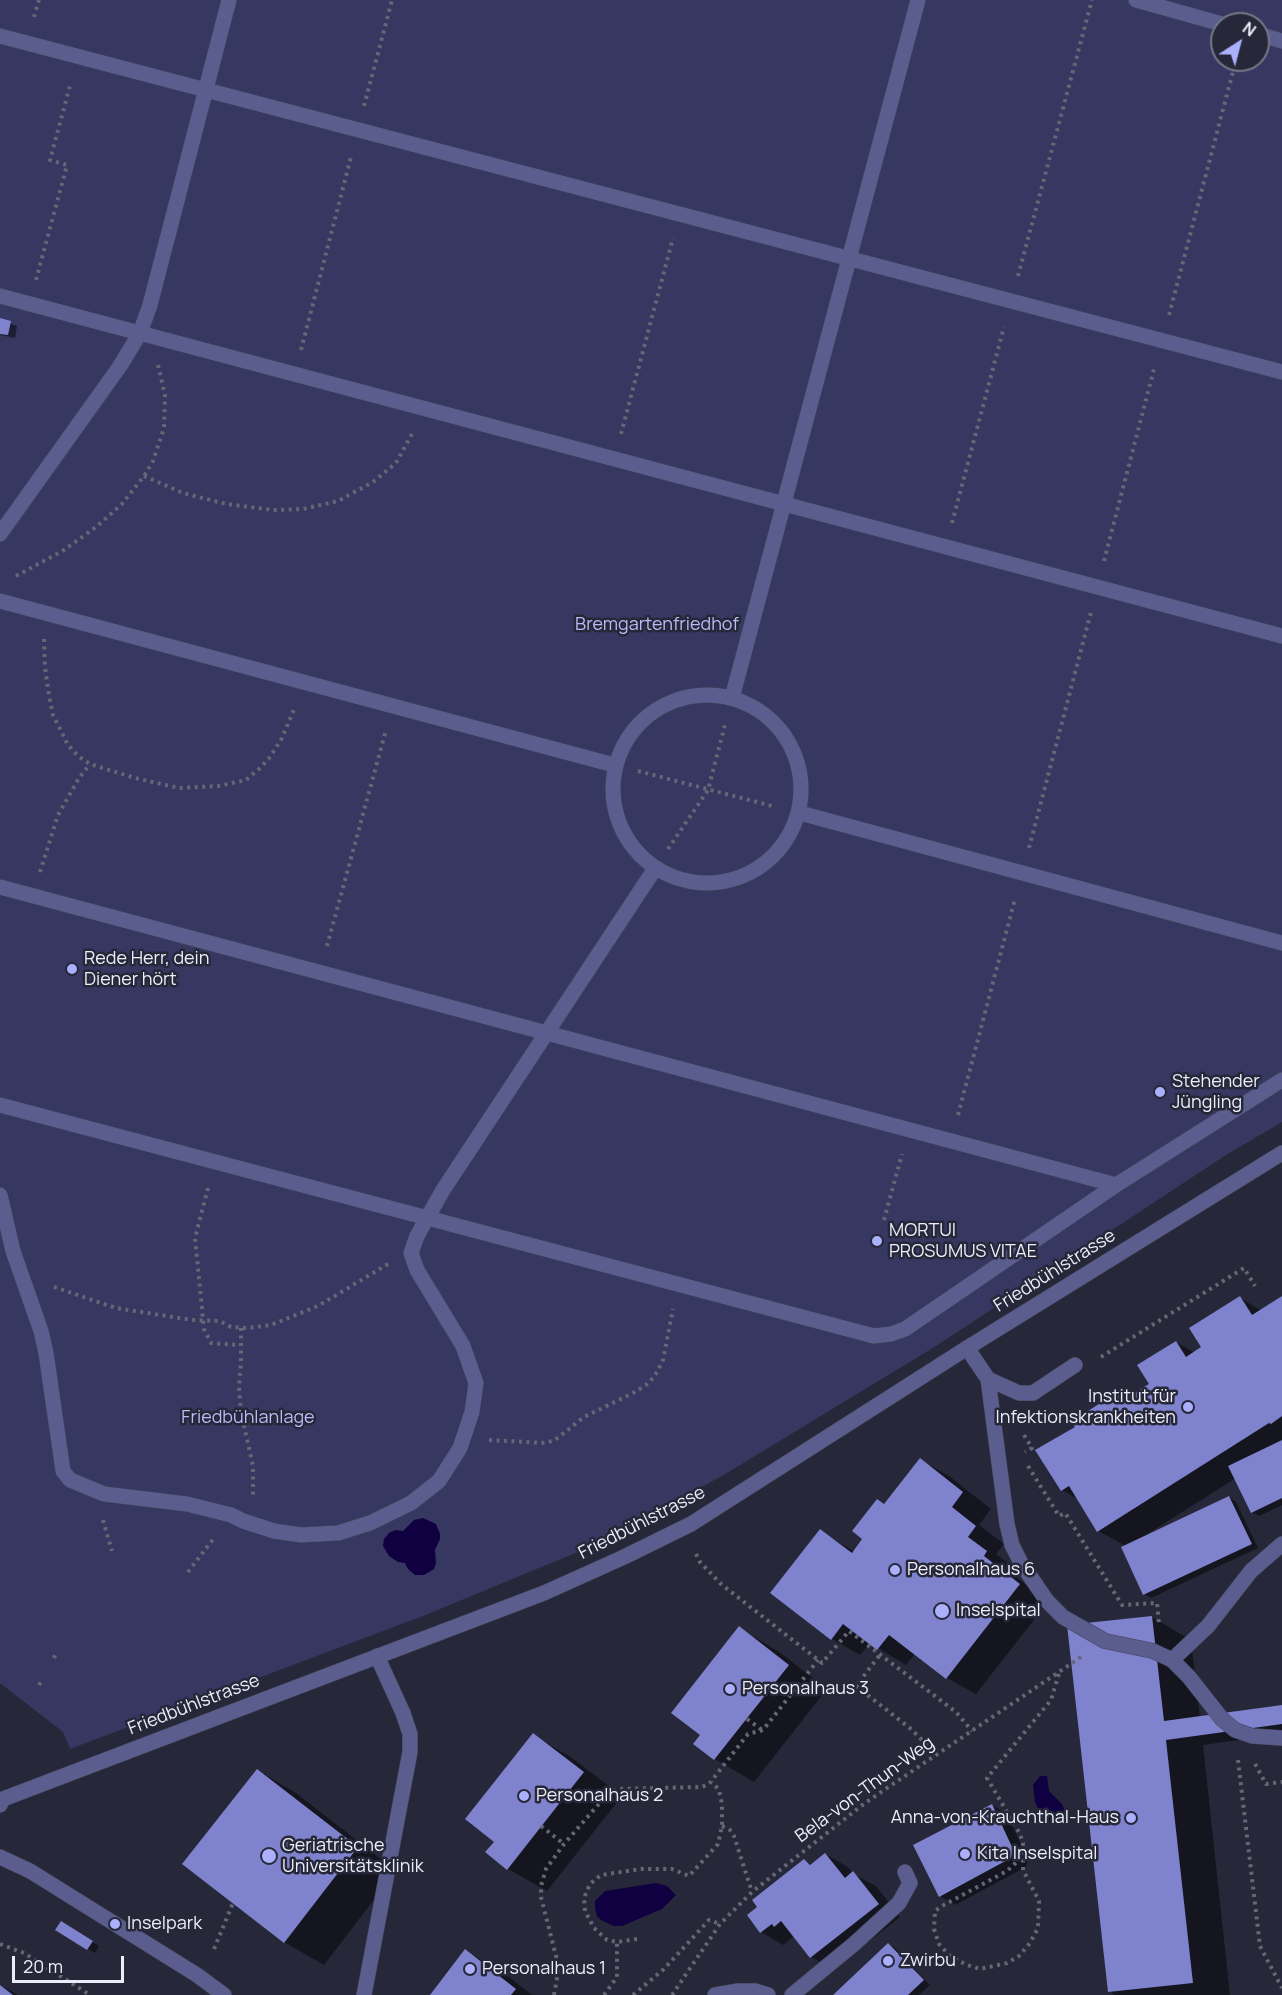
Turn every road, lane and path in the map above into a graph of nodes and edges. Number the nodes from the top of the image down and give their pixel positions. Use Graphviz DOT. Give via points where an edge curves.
graph roads {
  1 [pos="230,0"];
  2 [pos="392,0"];
  3 [pos="918,0"];
  4 [pos="1136,0"];
  5 [pos="1210,21"];
  6 [pos="0,36"];
  7 [pos="78,57"];
  8 [pos="206,90"];
  9 [pos="358,130"];
  10 [pos="680,214"];
  11 [pos="849,258"];
  12 [pos="0,296"];
  13 [pos="29,303"];
  14 [pos="140,333"];
  15 [pos="1282,372"];
  16 [pos="295,374"];
  17 [pos="420,407"];
  18 [pos="615,458"];
  19 [pos="144,476"];
  20 [pos="783,503"];
  21 [pos="0,534"];
  22 [pos="9,580"];
  23 [pos="0,601"];
  24 [pos="48,615"];
  25 [pos="1282,636"];
  26 [pos="302,682"];
  27 [pos="732,698"];
  28 [pos="392,706"];
  29 [pos="90,764"];
  30 [pos="614,765"];
  31 [pos="708,790"];
  32 [pos="800,813"];
  33 [pos="654,870"];
  34 [pos="0,887"];
  35 [pos="30,894"];
  36 [pos="1282,943"];
  37 [pos="320,972"];
  38 [pos="546,1032"];
  39 [pos="1282,1080"];
  40 [pos="0,1105"];
  41 [pos="909,1131"];
  42 [pos="1282,1153"];
  43 [pos="215,1161"];
  44 [pos="1116,1185"];
  45 [pos="0,1195"];
  46 [pos="428,1217"];
  47 [pos="884,1220"];
  48 [pos="413,1247"];
  49 [pos="22,1276"];
  50 [pos="678,1284"];
  51 [pos="1255,1286"];
  52 [pos="203,1320"];
  53 [pos="241,1328"];
  54 [pos="240,1345"];
  55 [pos="967,1348"];
  56 [pos="1072,1367"];
  57 [pos="988,1378"];
  58 [pos="464,1439"];
  59 [pos="1023,1458"];
  60 [pos="237,1518"];
  61 [pos="1282,1544"];
  62 [pos="696,1554"];
  63 [pos="188,1572"];
  64 [pos="1105,1641"];
  65 [pos="56,1653"];
  66 [pos="377,1656"];
  67 [pos="879,1656"];
  68 [pos="1167,1658"];
  69 [pos="54,1659"];
  70 [pos="818,1660"];
  71 [pos="1060,1670"];
  72 [pos="42,1679"];
  73 [pos="39,1685"];
  74 [pos="747,1719"];
  75 [pos="763,1730"];
  76 [pos="1235,1730"];
  77 [pos="972,1731"];
  78 [pos="1282,1738"];
  79 [pos="936,1754"];
  80 [pos="712,1782"];
  81 [pos="1,1799"];
  82 [pos="541,1826"];
  83 [pos="722,1826"];
  84 [pos="564,1844"];
  85 [pos="1023,1852"];
  86 [pos="0,1857"];
  87 [pos="905,1872"];
  88 [pos="753,1892"];
  89 [pos="233,1904"];
  90 [pos="720,1924"];
  91 [pos="637,1939"];
  92 [pos="617,1942"];
  93 [pos="0,1944"];
  94 [pos="214,1949"];
  95 [pos="1282,1988"];
  96 [pos="90,1995"];
  97 [pos="224,1995"];
  98 [pos="364,1995"];
  99 [pos="554,1995"];
  100 [pos="604,1995"];
  101 [pos="633,1995"];
  102 [pos="672,1995"];
  103 [pos="715,1995"];
  104 [pos="768,1995"];
  105 [pos="792,1995"];
  1 -- 8 [label="street"];
  2 -- 9 [label="path"];
  3 -- 11 [label="street"];
  4 -- 5 [label="street"];
  6 -- 7 [label="street"];
  7 -- 8 [label="street"];
  7 -- 13 [label="path" via="50,160 67,165"];
  8 -- 9 [label="street"];
  8 -- 14 [label="street"];
  9 -- 10 [label="street"];
  9 -- 16 [label="path"];
  10 -- 11 [label="street"];
  10 -- 18 [label="path"];
  11 -- 15 [label="street"];
  11 -- 20 [label="street"];
  12 -- 13 [label="street"];
  13 -- 14 [label="street"];
  14 -- 16 [label="street"];
  14 -- 19 [label="path" via="158,366 166,412 160,444"];
  14 -- 21 [label="street"];
  16 -- 17 [label="street"];
  17 -- 18 [label="street"];
  17 -- 19 [label="path" via="414,430 396,463 373,482 338,501 303,509 273,510 183,493"];
  18 -- 20 [label="street"];
  19 -- 22 [label="path" via="128,498 96,527"];
  20 -- 25 [label="street"];
  20 -- 27 [label="street"];
  23 -- 24 [label="street"];
  24 -- 26 [label="street"];
  24 -- 29 [label="path" via="45,667 53,715 68,745"];
  26 -- 28 [label="street"];
  26 -- 29 [label="path" via="282,738 246,780 179,788"];
  27 -- 30 [label="street" via="687,697 653,712 634,730"];
  27 -- 31 [label="path"];
  27 -- 32 [label="street" via="762,712 786,737 802,775"];
  28 -- 30 [label="street"];
  28 -- 37 [label="path"];
  29 -- 35 [label="path" via="58,815"];
  30 -- 31 [label="path"];
  30 -- 33 [label="street" via="612,794 617,816 629,842"];
  31 -- 32 [label="path"];
  31 -- 33 [label="path"];
  32 -- 33 [label="street" via="785,842 769,860 748,874 727,882 702,884"];
  32 -- 36 [label="street"];
  33 -- 38 [label="street"];
  34 -- 35 [label="street"];
  35 -- 37 [label="street"];
  37 -- 38 [label="street"];
  38 -- 41 [label="street"];
  38 -- 46 [label="street"];
  39 -- 44 [label="street"];
  40 -- 43 [label="street"];
  41 -- 44 [label="street"];
  41 -- 47 [label="path"];
  42 -- 55 [label="street, Friedbühlstrasse"];
  43 -- 46 [label="street"];
  43 -- 52 [label="path" via="195,1238"];
  44 -- 50 [label="street" via="905,1329 891,1334 862,1334"];
  45 -- 49 [label="street" via="12,1251"];
  46 -- 48 [label="street"];
  46 -- 50 [label="street"];
  48 -- 53 [label="path" via="318,1306 271,1325"];
  48 -- 58 [label="street" via="417,1270 463,1346 476,1383"];
  49 -- 52 [label="path" via="116,1308"];
  49 -- 60 [label="street" via="41,1330 66,1475 75,1483 105,1494 187,1504"];
  50 -- 58 [label="path" via="663,1360 649,1383 584,1417 555,1440 545,1443"];
  51 -- 56 [label="path" via="1244,1268 1072,1375"];
  52 -- 53 [label="path"];
  52 -- 54 [label="path" via="211,1343"];
  53 -- 54 [label="path"];
  54 -- 60 [label="path" via="241,1412 254,1485 253,1503"];
  55 -- 57 [label="street"];
  55 -- 66 [label="street, Friedbühlstrasse" via="691,1524 544,1593"];
  56 -- 57 [label="street" via="1033,1393 1020,1393"];
  57 -- 64 [label="street" via="1012,1545 1047,1601 1064,1617"];
  58 -- 60 [label="street" via="439,1481 411,1503 370,1523 338,1533 301,1535 274,1531"];
  59 -- 68 [label="path" via="1059,1516 1065,1513 1122,1605 1157,1603"];
  60 -- 63 [label="path"];
  61 -- 68 [label="street" via="1251,1571 1208,1626"];
  62 -- 70 [label="path" via="721,1584"];
  64 -- 68 [label="street"];
  64 -- 71 [label="path, Bela-von-Thun-Weg"];
  65 -- 69 [label="path"];
  66 -- 81 [label="street, Friedbühlstrasse"];
  66 -- 98 [label="street" via="403,1713 410,1734 410,1752"];
  67 -- 70 [label="path" via="849,1631 822,1663"];
  67 -- 77 [label="path" via="956,1712"];
  67 -- 79 [label="path" via="856,1686"];
  68 -- 76 [label="street" via="1190,1677"];
  70 -- 75 [label="path"];
  71 -- 77 [label="path, Bela-von-Thun-Weg"];
  71 -- 85 [label="path" via="1051,1700 987,1778 1020,1834"];
  72 -- 73 [label="path"];
  74 -- 75 [label="path"];
  75 -- 80 [label="path" via="748,1734"];
  76 -- 78 [label="street" via="1252,1736"];
  76 -- 95 [label="path" via="1260,1946"];
  77 -- 79 [label="path, Bela-von-Thun-Weg"];
  79 -- 88 [label="path, Bela-von-Thun-Weg" via="851,1814"];
  80 -- 83 [label="path" via="719,1790"];
  80 -- 84 [label="path" via="702,1786 617,1789 605,1797"];
  82 -- 84 [label="path"];
  83 -- 88 [label="path" via="734,1836"];
  83 -- 92 [label="path" via="715,1849 689,1876 672,1869 641,1869 602,1875 590,1884 584,1898 588,1920 607,1940"];
  84 -- 99 [label="path" via="546,1869 541,1886 558,1973"];
  85 -- 85 [label="path" via="1023,1870 1039,1901 1038,1928 1030,1944 1007,1963 980,1969 950,1956 939,1944 934,1929 935,1911 1007,1871"];
  86 -- 97 [label="street" via="30,1870"];
  87 -- 105 [label="street" via="910,1883 899,1903"];
  88 -- 90 [label="path, Bela-von-Thun-Weg"];
  89 -- 94 [label="path"];
  90 -- 101 [label="path" via="709,1920"];
  90 -- 102 [label="path, Bela-von-Thun-Weg"];
  91 -- 92 [label="path"];
  92 -- 100 [label="path" via="617,1977"];
  93 -- 96 [label="path" via="24,1953"];
  103 -- 104 [label="street" via="755,1991"];
}
